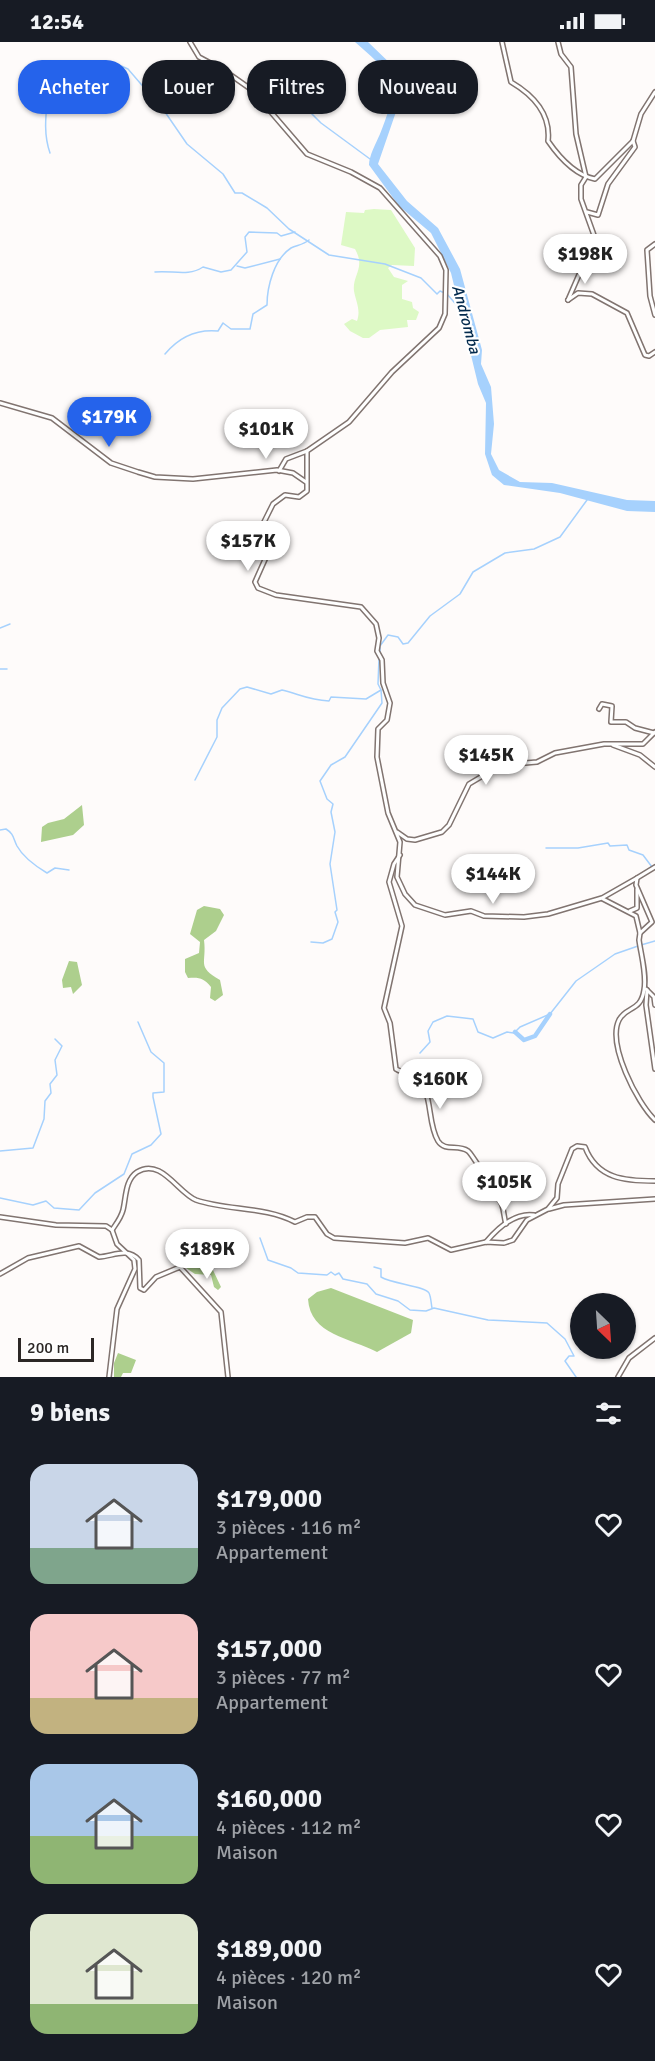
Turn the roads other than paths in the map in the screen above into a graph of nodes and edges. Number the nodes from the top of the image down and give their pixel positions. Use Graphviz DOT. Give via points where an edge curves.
graph roads {
  1 [pos="190,42"];
  2 [pos="502,42"];
  3 [pos="558,42"];
  4 [pos="655,92"];
  5 [pos="633,141"];
  6 [pos="585,177"];
  7 [pos="586,212"];
  8 [pos="655,244"];
  9 [pos="655,315"];
  10 [pos="655,352"];
  11 [pos="0,403"];
  12 [pos="307,451"];
  13 [pos="279,471"];
  14 [pos="306,482"];
  15 [pos="599,709"];
  16 [pos="655,733"];
  17 [pos="611,744"];
  18 [pos="655,767"];
  19 [pos="397,832"];
  20 [pos="400,855"];
  21 [pos="655,867"];
  22 [pos="637,878"];
  23 [pos="638,888"];
  24 [pos="602,898"];
  25 [pos="628,910"];
  26 [pos="640,933"];
  27 [pos="645,984"];
  28 [pos="647,990"];
  29 [pos="655,1005"];
  30 [pos="655,1069"];
  31 [pos="655,1120"];
  32 [pos="655,1181"];
  33 [pos="655,1199"];
  34 [pos="548,1209"];
  35 [pos="535,1215"];
  36 [pos="0,1217"];
  37 [pos="506,1224"];
  38 [pos="112,1230"];
  39 [pos="486,1242"];
  40 [pos="128,1253"];
  41 [pos="0,1274"];
  42 [pos="655,1338"];
  43 [pos="109,1377"];
  44 [pos="228,1377"];
  45 [pos="618,1377"];
  1 -- 12 [label="street" via="199,57 252,90 307,154 380,188 440,256 446,270 445,314 436,332 392,372 349,422"];
  2 -- 6 [label="street" via="511,82 525,90 543,110 548,141 559,156"];
  3 -- 6 [label="street" via="571,67 576,134"];
  4 -- 5 [label="street" via="641,114"];
  5 -- 6 [label="street" via="595,179"];
  5 -- 7 [label="street" via="635,147 608,184 598,215"];
  6 -- 7 [label="street" via="581,199"];
  7 -- 10 [label="street" via="594,238 568,300 578,293 592,294 627,313 645,355"];
  8 -- 9 [label="street" via="647,250"];
  11 -- 13 [label="street" via="47,416 111,464 155,477 193,479"];
  12 -- 13 [label="street" via="286,459"];
  12 -- 14 [label="street"];
  13 -- 14 [label="street" via="293,473"];
  14 -- 19 [label="street" via="307,492 285,495 269,512 264,525 267,555 255,584 276,595 361,608 376,624 377,651 390,704 387,720 378,729 377,757 388,813"];
  15 -- 16 [label="street" via="602,704 612,706 612,722 626,722"];
  16 -- 17 [label="street" via="643,744"];
  17 -- 18 [label="street" via="640,754"];
  17 -- 19 [label="street" via="555,753 530,763 501,765 469,784 442,832 415,840"];
  19 -- 20 [label="street"];
  20 -- 24 [label="street" via="398,877 411,902 445,915 471,911 479,915 524,917"];
  20 -- 37 [label="street" via="388,882 402,926 384,1008 396,1069 409,1073 423,1085 429,1101 431,1129 439,1144 471,1154 501,1202"];
  21 -- 22 [label="street"];
  22 -- 23 [label="street"];
  22 -- 24 [label="street"];
  23 -- 25 [label="street" via="637,908"];
  23 -- 26 [label="street" via="652,922"];
  24 -- 25 [label="street"];
  25 -- 26 [label="street" via="638,920"];
  26 -- 27 [label="street"];
  27 -- 28 [label="street"];
  27 -- 31 [label="street" via="640,1003 619,1020 616,1033 632,1091"];
  28 -- 29 [label="street"];
  28 -- 30 [label="street"];
  32 -- 34 [label="street" via="621,1179 608,1174 594,1165 585,1147 576,1146 558,1184 557,1198"];
  33 -- 34 [label="street"];
  34 -- 35 [label="street"];
  35 -- 37 [label="street" via="524,1213"];
  35 -- 39 [label="street" via="513,1240 504,1244"];
  36 -- 38 [label="street" via="56,1226 99,1225"];
  37 -- 39 [label="street"];
  38 -- 39 [label="street" via="123,1211 130,1179 150,1168 198,1200 276,1212 295,1222 315,1217 334,1238 405,1243 428,1238 451,1250"];
  38 -- 40 [label="street" via="113,1239"];
  40 -- 41 [label="street" via="99,1257 84,1247 64,1248 28,1258"];
  40 -- 43 [label="street" via="136,1266 118,1302"];
  40 -- 44 [label="street" via="140,1260 141,1288 147,1289 156,1276 180,1267 214,1302 223,1318"];
  42 -- 45 [label="street" via="629,1358"];
}
